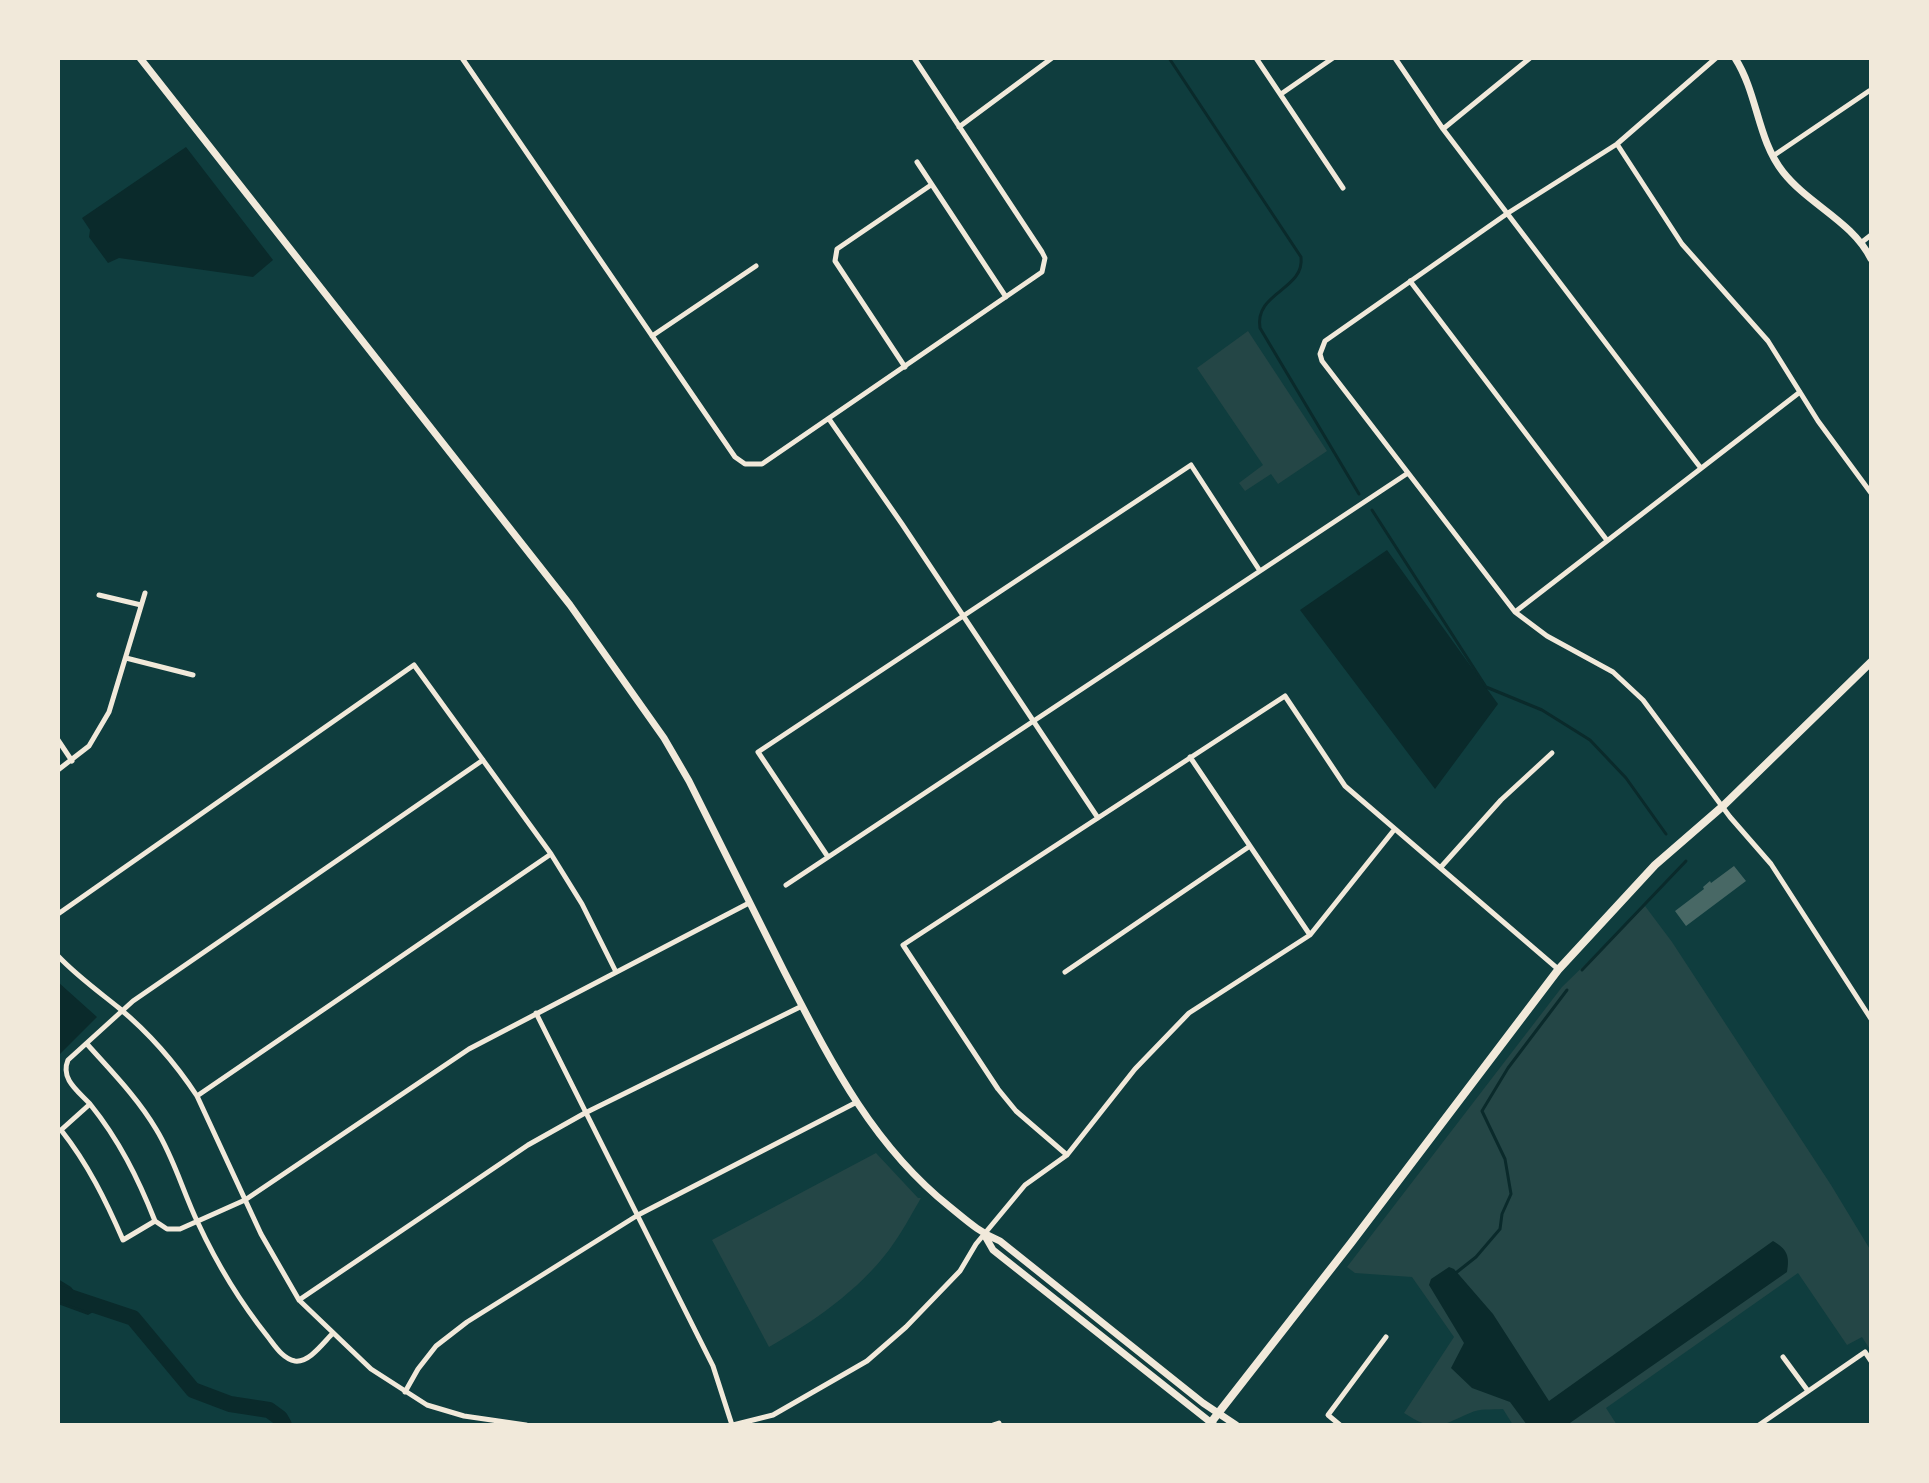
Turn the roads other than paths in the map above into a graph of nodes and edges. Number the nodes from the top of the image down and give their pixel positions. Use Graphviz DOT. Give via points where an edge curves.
graph roads {
  1 [pos="140,58"];
  2 [pos="462,58"];
  3 [pos="914,58"];
  4 [pos="1052,58"];
  5 [pos="1256,58"];
  6 [pos="1333,58"];
  7 [pos="1395,58"];
  8 [pos="1530,58"];
  9 [pos="1716,58"];
  10 [pos="1735,58"];
  11 [pos="1869,91"];
  12 [pos="1281,94"];
  13 [pos="959,127"];
  14 [pos="1443,129"];
  15 [pos="1617,144"];
  16 [pos="1773,156"];
  17 [pos="917,162"];
  18 [pos="931,185"];
  19 [pos="1343,188"];
  20 [pos="1508,213"];
  21 [pos="1871,235"];
  22 [pos="1862,242"];
  23 [pos="1871,259"];
  24 [pos="756,266"];
  25 [pos="1410,281"];
  26 [pos="1006,297"];
  27 [pos="652,336"];
  28 [pos="905,367"];
  29 [pos="1800,392"];
  30 [pos="829,419"];
  31 [pos="1700,467"];
  32 [pos="1408,473"];
  33 [pos="1871,493"];
  34 [pos="1606,539"];
  35 [pos="1260,571"];
  36 [pos="145,593"];
  37 [pos="99,595"];
  38 [pos="141,605"];
  39 [pos="1515,612"];
  40 [pos="963,614"];
  41 [pos="126,658"];
  42 [pos="1871,662"];
  43 [pos="193,675"];
  44 [pos="1033,721"];
  45 [pos="58,740"];
  46 [pos="1552,753"];
  47 [pos="1190,757"];
  48 [pos="483,760"];
  49 [pos="72,761"];
  50 [pos="58,770"];
  51 [pos="1723,806"];
  52 [pos="1098,818"];
  53 [pos="1394,830"];
  54 [pos="1250,846"];
  55 [pos="551,854"];
  56 [pos="828,857"];
  57 [pos="1441,867"];
  58 [pos="786,885"];
  59 [pos="749,903"];
  60 [pos="58,914"];
  61 [pos="1310,935"];
  62 [pos="58,956"];
  63 [pos="615,970"];
  64 [pos="1558,970"];
  65 [pos="1065,972"];
  66 [pos="802,1006"];
  67 [pos="122,1010"];
  68 [pos="536,1013"];
  69 [pos="1871,1019"];
  70 [pos="87,1044"];
  71 [pos="197,1096"];
  72 [pos="855,1103"];
  73 [pos="90,1104"];
  74 [pos="585,1113"];
  75 [pos="1067,1155"];
  76 [pos="245,1200"];
  77 [pos="638,1215"];
  78 [pos="155,1221"];
  79 [pos="197,1221"];
  80 [pos="984,1235"];
  81 [pos="1054,1284"];
  82 [pos="1047,1293"];
  83 [pos="299,1300"];
  84 [pos="333,1333"];
  85 [pos="1386,1337"];
  86 [pos="1783,1357"];
  87 [pos="1871,1361"];
  88 [pos="1158,1367"];
  89 [pos="1151,1376"];
  90 [pos="1808,1391"];
  91 [pos="405,1392"];
  92 [pos="1218,1413"];
  93 [pos="1211,1424"];
  94 [pos="526,1425"];
  95 [pos="733,1425"];
  96 [pos="1236,1425"];
  97 [pos="1340,1425"];
  98 [pos="1759,1425"];
  1 -- 59 [label="street" via="596,641 674,754"];
  2 -- 27 [label="street"];
  3 -- 13 [label="street"];
  4 -- 13 [label="street"];
  5 -- 12 [label="street"];
  6 -- 12 [label="street"];
  7 -- 14 [label="street"];
  8 -- 14 [label="street"];
  9 -- 15 [label="street"];
  10 -- 16 [label="street" via="1747,77"];
  11 -- 16 [label="street"];
  12 -- 19 [label="street"];
  13 -- 26 [label="street" via="1042,252 1045,265 1039,275"];
  14 -- 20 [label="street"];
  15 -- 20 [label="street"];
  15 -- 29 [label="street" via="1682,244 1768,341"];
  16 -- 22 [label="street" via="1798,189"];
  17 -- 18 [label="street"];
  18 -- 26 [label="street"];
  18 -- 28 [label="street" via="837,249 835,261"];
  20 -- 25 [label="street"];
  20 -- 31 [label="street"];
  21 -- 22 [label="street"];
  22 -- 23 [label="street"];
  24 -- 27 [label="street"];
  25 -- 32 [label="street" via="1325,341 1320,350 1322,361"];
  25 -- 34 [label="street"];
  26 -- 28 [label="street"];
  27 -- 30 [label="street" via="745,464 762,464"];
  28 -- 30 [label="street"];
  29 -- 31 [label="street"];
  29 -- 33 [label="street"];
  30 -- 40 [label="street"];
  31 -- 34 [label="street"];
  32 -- 35 [label="street"];
  32 -- 39 [label="street"];
  34 -- 39 [label="street"];
  35 -- 40 [label="street" via="1191,465"];
  35 -- 44 [label="street"];
  36 -- 38 [label="street"];
  37 -- 38 [label="street"];
  38 -- 41 [label="street"];
  39 -- 51 [label="street" via="1623,680"];
  40 -- 44 [label="street"];
  40 -- 56 [label="street" via="758,752"];
  41 -- 43 [label="street"];
  41 -- 49 [label="street" via="109,712 89,746"];
  42 -- 51 [label="main road"];
  44 -- 52 [label="street"];
  44 -- 56 [label="street"];
  45 -- 49 [label="street"];
  46 -- 57 [label="street"];
  47 -- 52 [label="street"];
  47 -- 53 [label="street" via="1285,696 1345,786"];
  47 -- 54 [label="street"];
  48 -- 55 [label="street"];
  48 -- 60 [label="street" via="414,665"];
  48 -- 67 [label="street"];
  49 -- 50 [label="street"];
  51 -- 64 [label="main road" via="1655,865"];
  51 -- 69 [label="street" via="1796,900"];
  52 -- 75 [label="street" via="903,945 998,1089"];
  53 -- 57 [label="street"];
  53 -- 61 [label="street"];
  54 -- 61 [label="street"];
  54 -- 65 [label="street"];
  55 -- 63 [label="street"];
  55 -- 71 [label="street"];
  56 -- 58 [label="street"];
  57 -- 64 [label="street"];
  59 -- 63 [label="street"];
  59 -- 66 [label="street"];
  61 -- 75 [label="street" via="1189,1013 1135,1069"];
  62 -- 67 [label="street"];
  63 -- 68 [label="street"];
  64 -- 92 [label="main road"];
  66 -- 72 [label="street"];
  66 -- 74 [label="street"];
  67 -- 70 [label="street"];
  67 -- 71 [label="street"];
  68 -- 74 [label="street"];
  68 -- 76 [label="street" via="469,1049"];
  70 -- 73 [label="street" via="64,1068 65,1077"];
  70 -- 79 [label="street" via="157,1130"];
  71 -- 76 [label="street"];
  72 -- 77 [label="street"];
  72 -- 80 [label="street" via="907,1167"];
  73 -- 78 [label="street" via="138,1178"];
  73 -- 78 [label="street" via="61,1130 81,1155 123,1240"];
  74 -- 77 [label="street"];
  74 -- 83 [label="street" via="528,1145"];
  75 -- 80 [label="street" via="1025,1185"];
  76 -- 79 [label="street"];
  76 -- 83 [label="street"];
  77 -- 91 [label="street" via="467,1322 436,1346"];
  77 -- 95 [label="street" via="713,1366"];
  78 -- 79 [label="street" via="180,1229"];
  79 -- 84 [label="street" via="236,1294 282,1355 292,1361 305,1359"];
  80 -- 81 [label="street" via="1000,1241"];
  80 -- 82 [label="street" via="993,1250"];
  80 -- 95 [label="street" via="960,1271 867,1361 773,1415"];
  81 -- 82 [label="street"];
  81 -- 88 [label="street"];
  82 -- 89 [label="street"];
  83 -- 84 [label="street"];
  84 -- 91 [label="street"];
  85 -- 97 [label="street" via="1328,1415"];
  86 -- 90 [label="street"];
  87 -- 90 [label="street" via="1865,1352"];
  88 -- 89 [label="street"];
  88 -- 92 [label="street"];
  89 -- 93 [label="street"];
  90 -- 98 [label="street"];
  91 -- 94 [label="street" via="464,1416"];
  92 -- 93 [label="main road"];
  92 -- 96 [label="street"];
}
